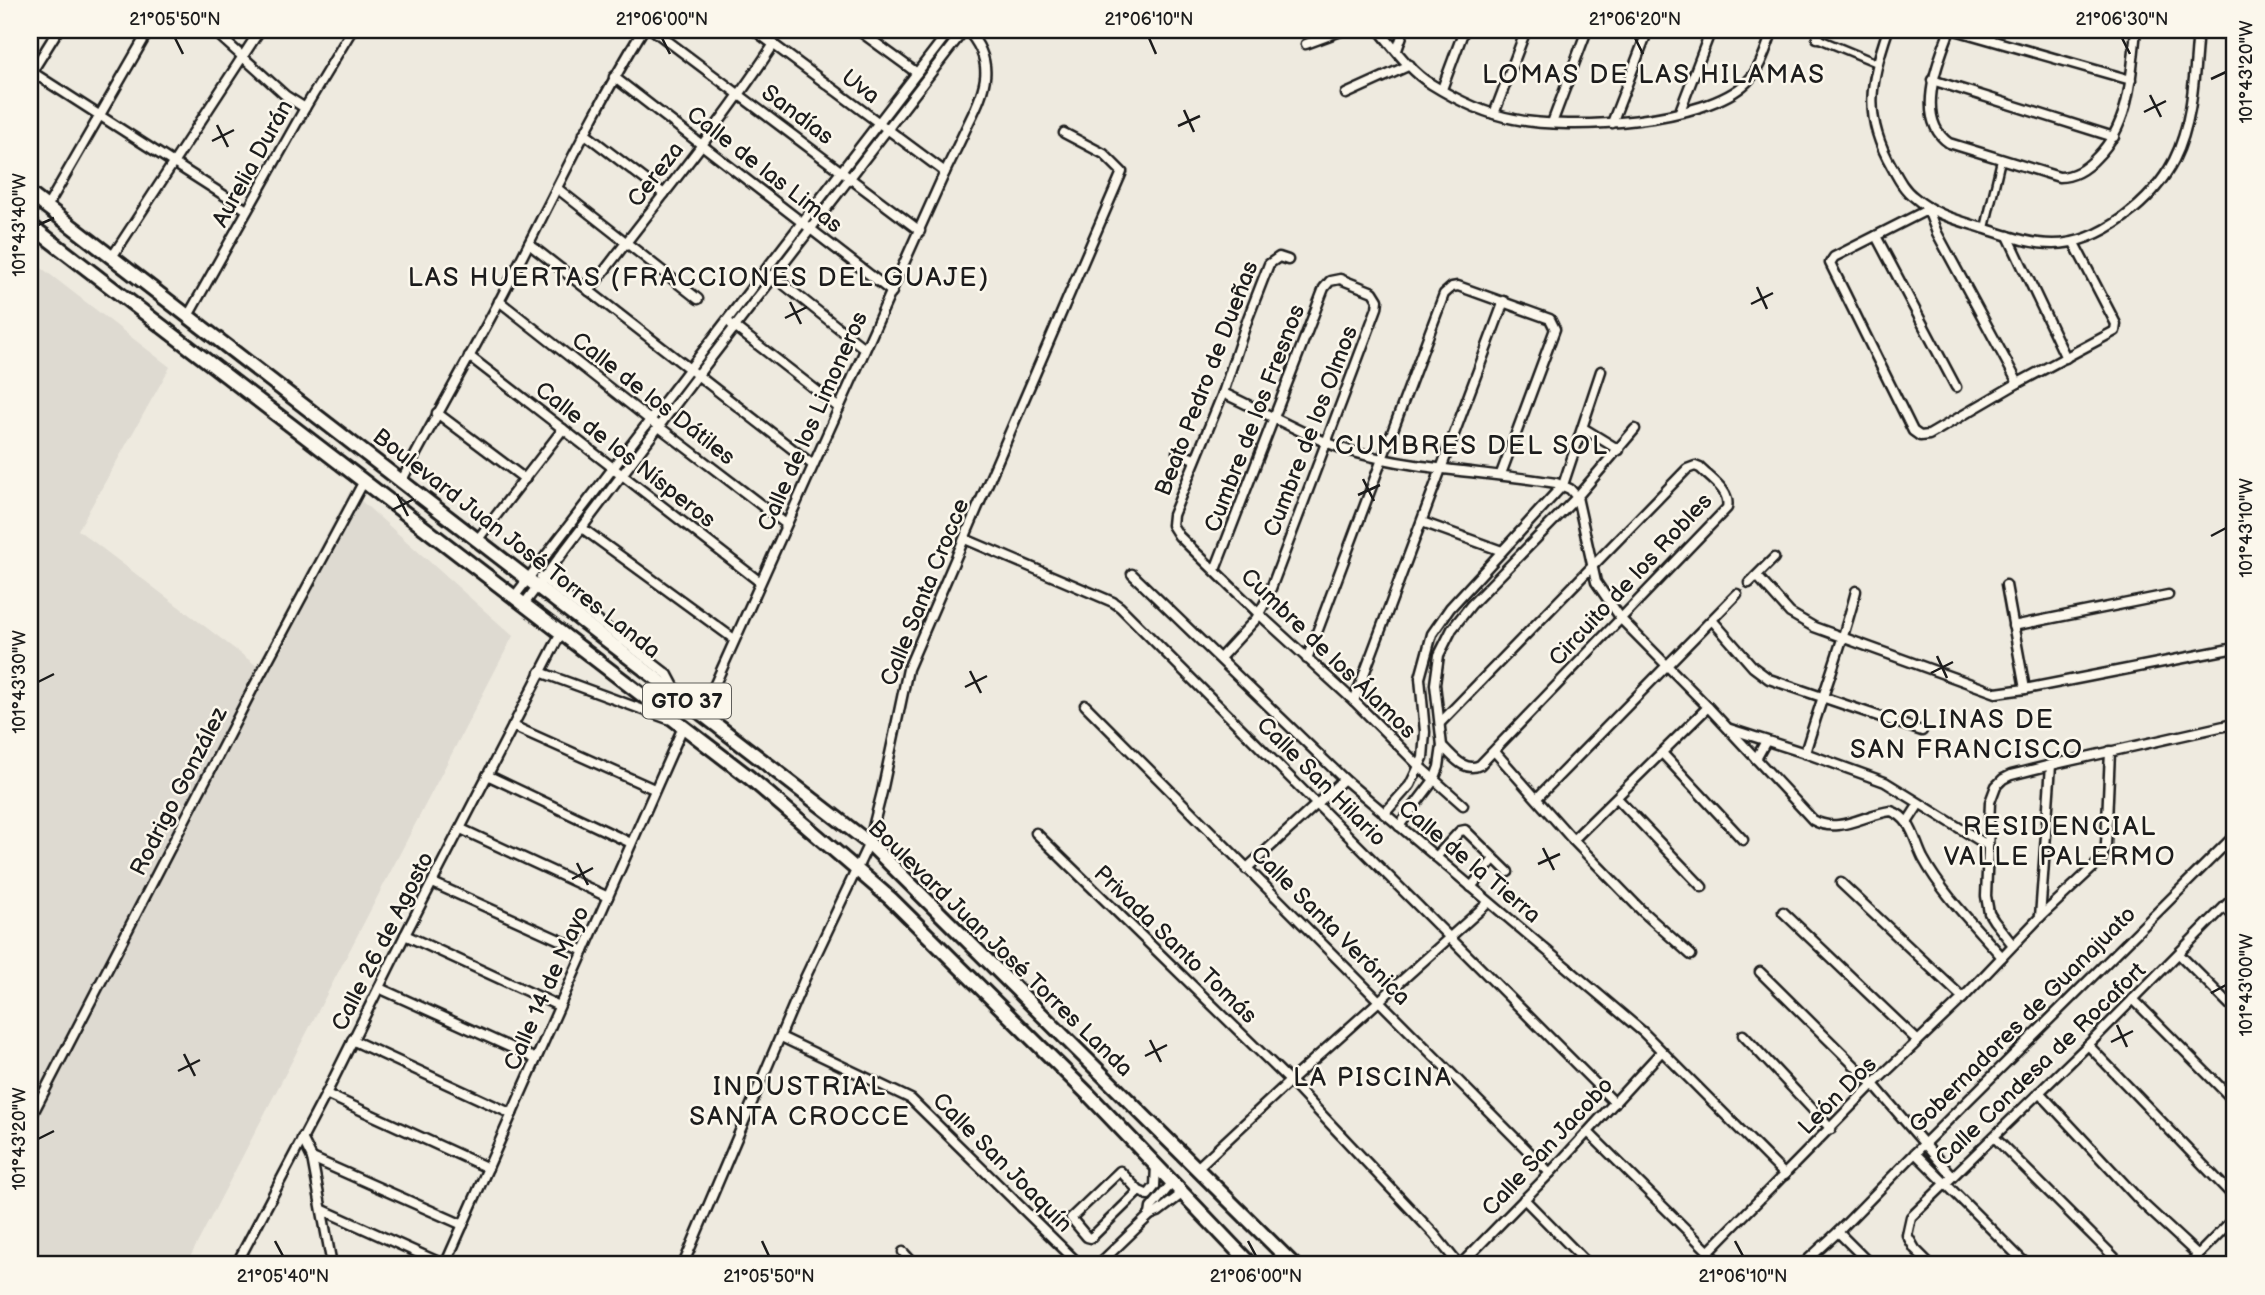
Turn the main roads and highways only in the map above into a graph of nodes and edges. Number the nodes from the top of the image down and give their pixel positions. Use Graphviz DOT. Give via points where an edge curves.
graph roads {
  1 [pos="30,194"];
  2 [pos="30,225"];
  3 [pos="1251,1265"];
  4 [pos="1294,1265"];
  1 -- 4 [label="main road, Boulevard Juan José Torres Landa / GTO 37" via="535,579 869,843"];
  2 -- 3 [label="main road, Boulevard Juan José Torres Landa / GTO 37" via="750,778 856,867 1024,1030"];
}
